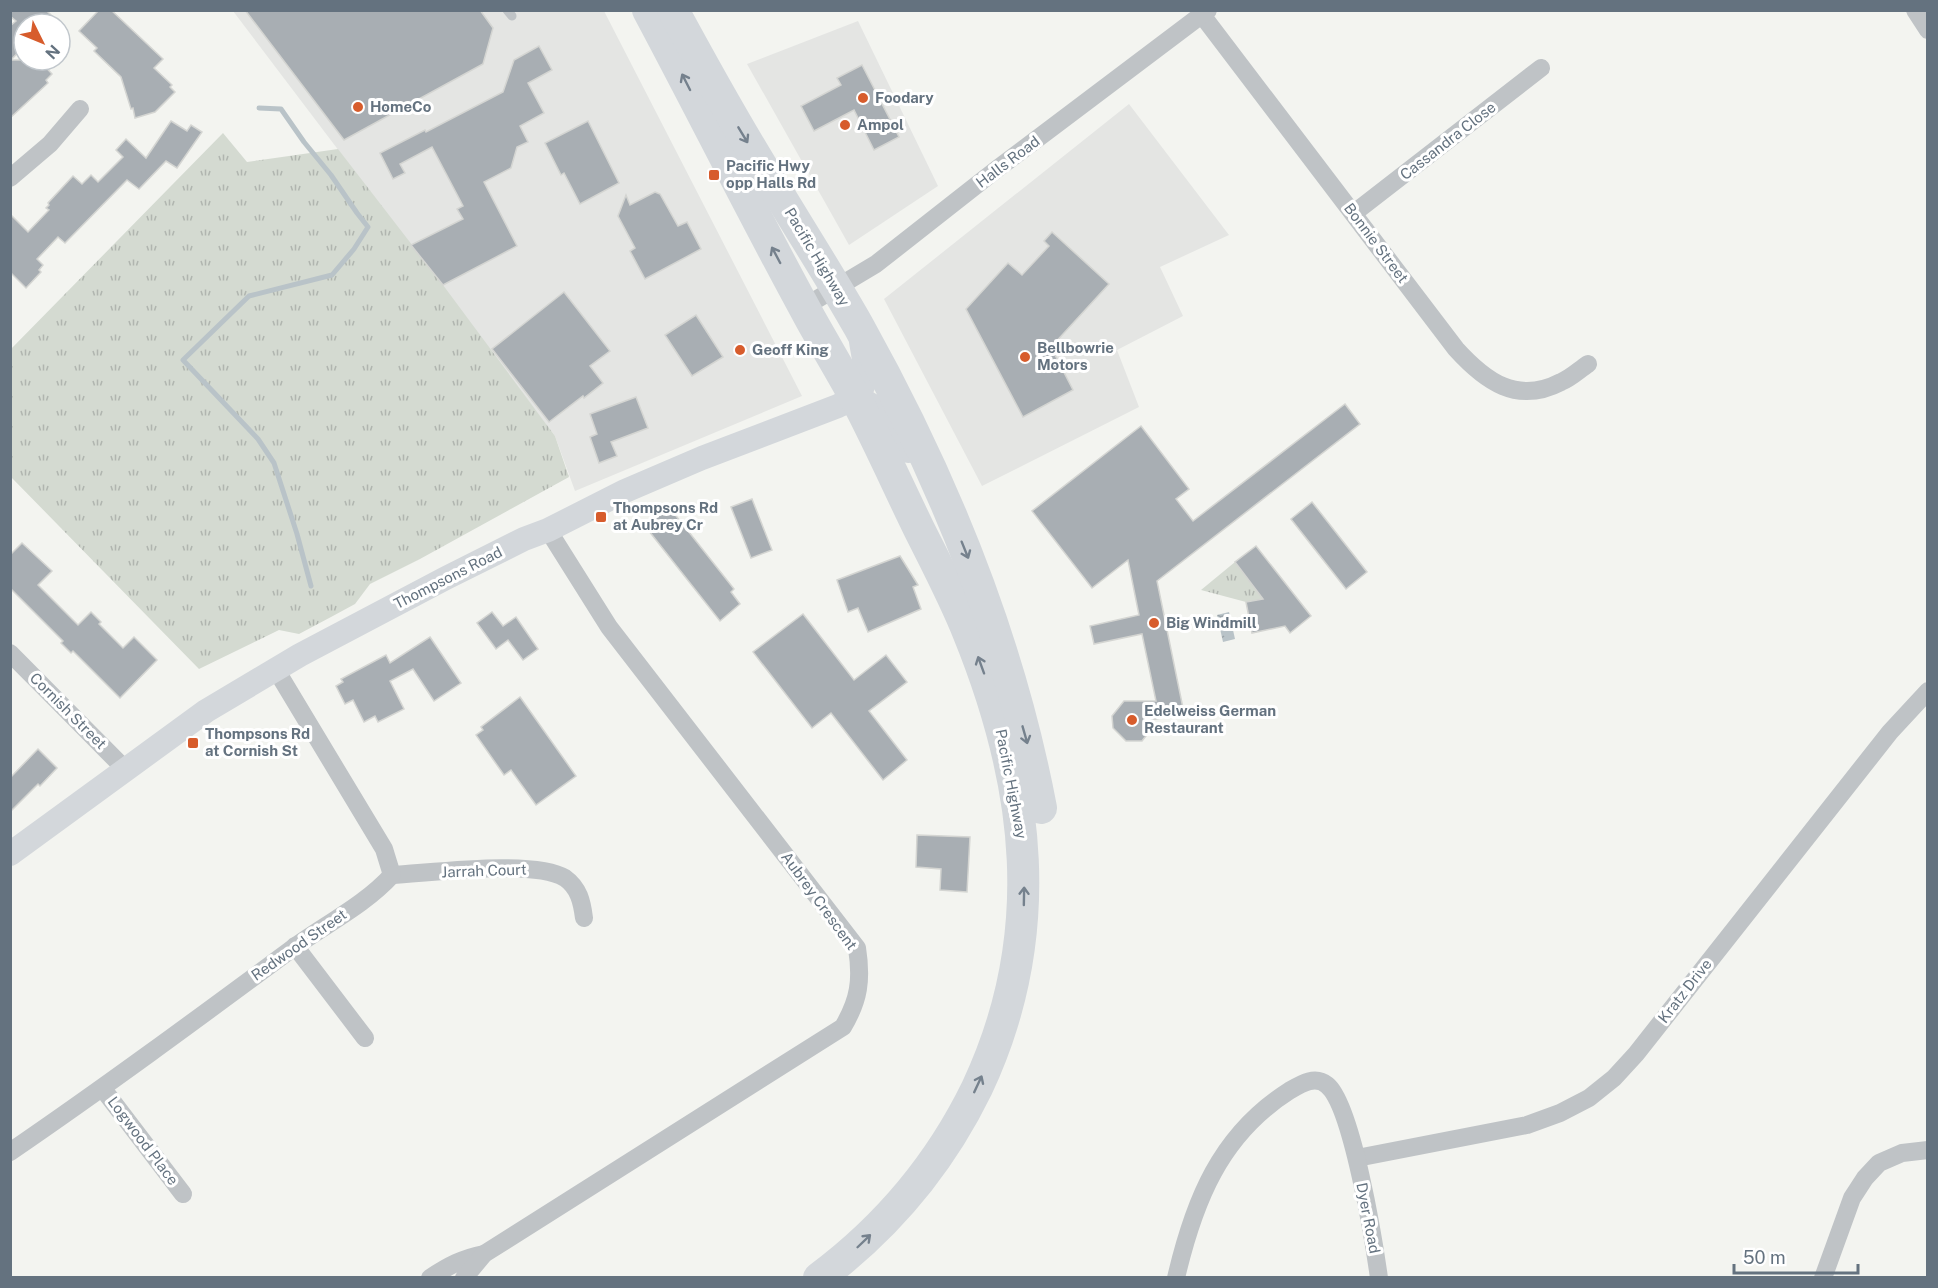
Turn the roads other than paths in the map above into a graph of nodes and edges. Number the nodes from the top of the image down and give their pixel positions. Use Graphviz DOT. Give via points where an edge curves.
graph roads {
  1 [pos="648,10"];
  2 [pos="673,10"];
  3 [pos="1915,10"];
  4 [pos="1205,13"];
  5 [pos="1928,30"];
  6 [pos="1542,68"];
  7 [pos="80,109"];
  8 [pos="10,178"];
  9 [pos="1354,213"];
  10 [pos="836,288"];
  11 [pos="804,307"];
  12 [pos="859,327"];
  13 [pos="1588,363"];
  14 [pos="855,397"];
  15 [pos="949,510"];
  16 [pos="548,530"];
  17 [pos="10,653"];
  18 [pos="275,668"];
  19 [pos="1928,691"];
  20 [pos="126,770"];
  21 [pos="10,854"];
  22 [pos="392,875"];
  23 [pos="584,918"];
  24 [pos="295,946"];
  25 [pos="365,1038"];
  26 [pos="103,1089"];
  27 [pos="1928,1150"];
  28 [pos="10,1152"];
  29 [pos="1357,1158"];
  30 [pos="183,1194"];
  31 [pos="484,1254"];
  32 [pos="430,1278"];
  33 [pos="464,1278"];
  34 [pos="819,1278"];
  35 [pos="854,1278"];
  36 [pos="1176,1278"];
  37 [pos="1379,1278"];
  38 [pos="1823,1278"];
  11 -- 1 [label="highway, Pacific Highway, one-way"];
  2 -- 10 [label="highway, Pacific Highway, one-way"];
  3 -- 5 [label="street"];
  4 -- 9 [label="street, Bonnie Street"];
  4 -- 10 [label="street, Halls Road" via="876,264"];
  6 -- 9 [label="street, Cassandra Close"];
  7 -- 8 [label="street" via="50,144"];
  9 -- 13 [label="street, Bonnie Street" via="1456,349 1486,378 1517,391 1532,392 1562,382"];
  10 -- 11 [label="street, Halls Road"];
  10 -- 12 [label="highway, Pacific Highway"];
  11 -- 14 [label="highway, Pacific Highway"];
  12 -- 14 [label="street" via="865,379"];
  12 -- 15 [label="highway, Pacific Highway"];
  14 -- 15 [label="street, Pacific Highway" via="888,418"];
  14 -- 16 [label="street, Thompsons Road" via="634,487"];
  34 -- 14 [label="highway, Pacific Highway, one-way" via="847,1257 909,1194 968,1106 990,1057 1011,992 1024,900 1021,823 993,699 952,594"];
  15 -- 35 [label="highway, Pacific Highway, one-way" via="998,640 1028,744 1043,832 1042,941 1020,1037 990,1111 943,1185 890,1245"];
  16 -- 18 [label="street, Thompsons Road" via="446,578"];
  16 -- 31 [label="street, Aubrey Crescent" via="609,627 857,948 859,987 854,1008 843,1027"];
  17 -- 20 [label="street, Cornish Street"];
  18 -- 20 [label="street, Thompsons Road" via="206,711"];
  18 -- 22 [label="street" via="384,849"];
  19 -- 29 [label="street, Kratz Drive" via="1890,732 1614,1078 1589,1098 1527,1125"];
  20 -- 21 [label="street, Thompsons Road"];
  22 -- 23 [label="street, Jarrah Court" via="527,868 550,872 576,889"];
  22 -- 24 [label="street, Redwood Street" via="380,888"];
  24 -- 25 [label="street"];
  24 -- 26 [label="street, Redwood Street"];
  26 -- 28 [label="street, Redwood Street"];
  26 -- 30 [label="street, Logwood Place"];
  27 -- 38 [label="street" via="1902,1153 1879,1163 1865,1178 1852,1198"];
  29 -- 36 [label="street, Dyer Road" via="1337,1097 1325,1082 1306,1082 1285,1094 1245,1129 1209,1177 1185,1240"];
  29 -- 37 [label="street, Dyer Road"];
  31 -- 32 [label="street, Aubrey Crescent" via="453,1263"];
  31 -- 33 [label="street, Aubrey Crescent"];
}
